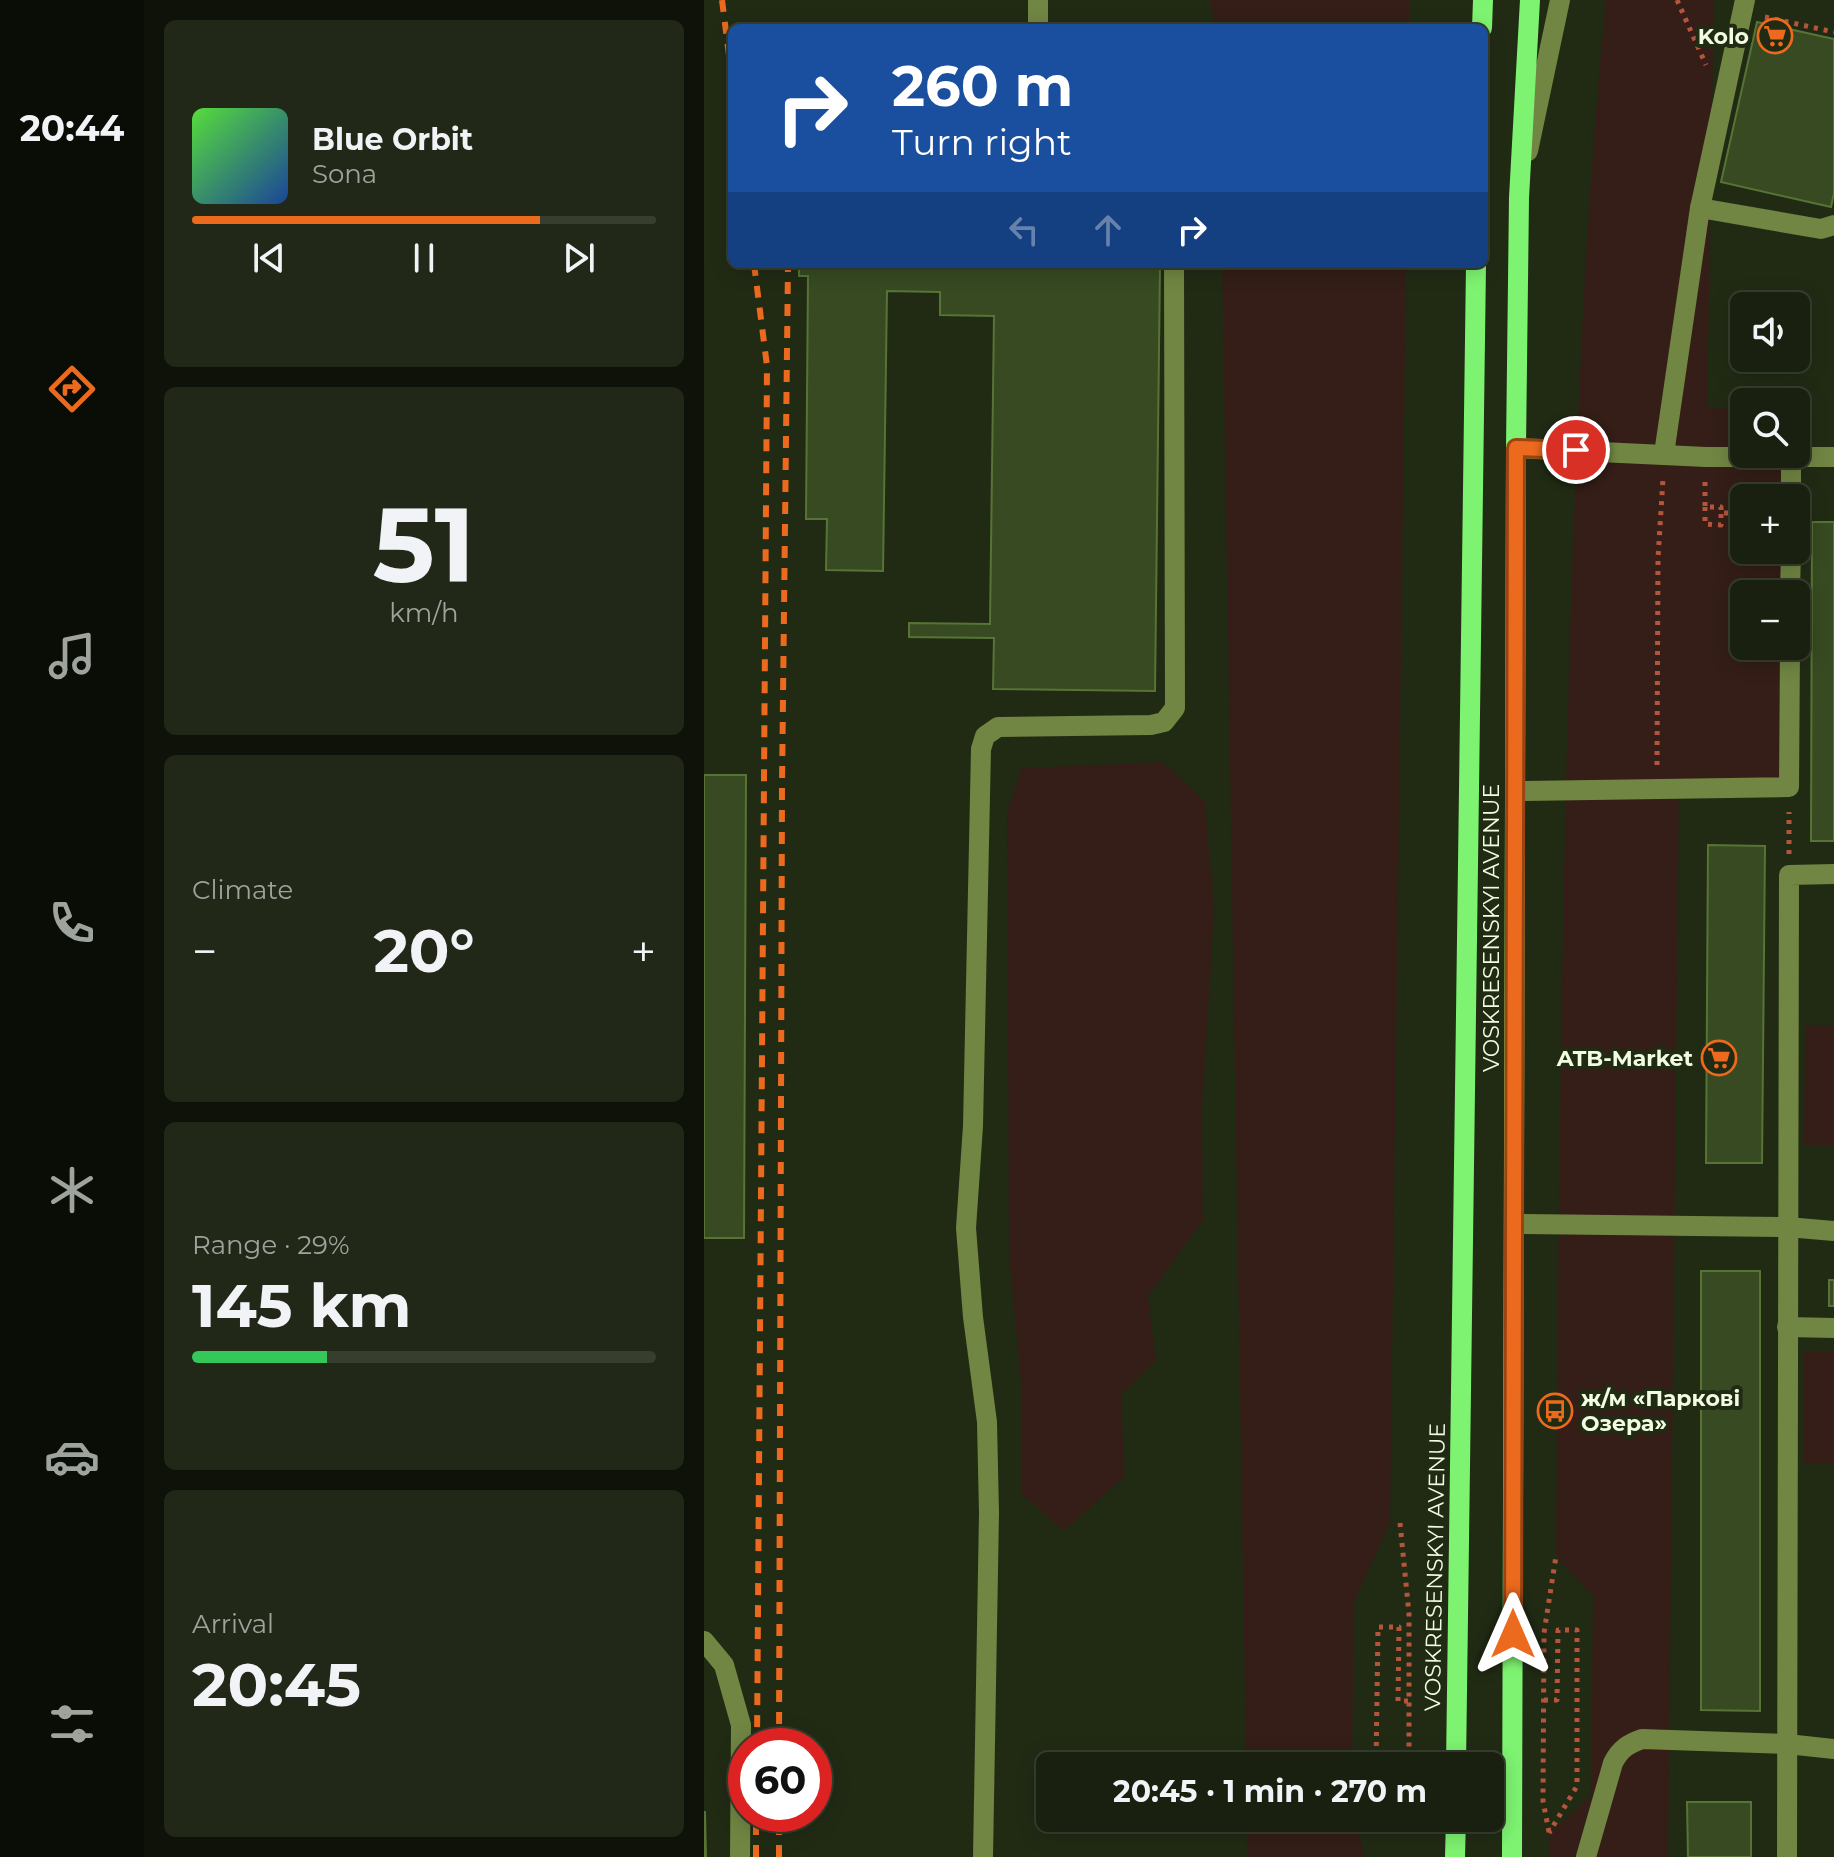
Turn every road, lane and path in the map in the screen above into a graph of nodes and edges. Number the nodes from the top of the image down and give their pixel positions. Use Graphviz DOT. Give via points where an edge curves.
graph roads {
  1 [pos="1038,0"];
  2 [pos="1483,0"];
  3 [pos="1530,0"];
  4 [pos="1560,0"];
  5 [pos="1677,0"];
  6 [pos="1750,7"];
  7 [pos="1038,24"];
  8 [pos="1482,24"];
  9 [pos="1834,32"];
  10 [pos="1723,102"];
  11 [pos="1519,198"];
  12 [pos="1700,208"];
  13 [pos="1834,225"];
  14 [pos="1174,268"];
  15 [pos="1476,268"];
  16 [pos="1516,448"];
  17 [pos="1664,454"];
  18 [pos="1706,457"];
  19 [pos="1730,457"];
  20 [pos="1810,457"];
  21 [pos="1834,457"];
  22 [pos="1705,507"];
  23 [pos="1721,513"];
  24 [pos="1730,513"];
  25 [pos="1790,660"];
  26 [pos="1789,787"];
  27 [pos="1657,790"];
  28 [pos="1516,791"];
  29 [pos="1834,874"];
  30 [pos="1789,875"];
  31 [pos="1515,1224"];
  32 [pos="1787,1227"];
  33 [pos="1834,1231"];
  34 [pos="1787,1327"];
  35 [pos="1834,1328"];
  36 [pos="1400,1523"];
  37 [pos="1556,1556"];
  38 [pos="704,1641"];
  39 [pos="1544,1700"];
  40 [pos="1409,1701"];
  41 [pos="1787,1744"];
  42 [pos="1834,1749"];
  43 [pos="1376,1752"];
  44 [pos="1409,1752"];
  45 [pos="1456,1752"];
  46 [pos="1456,1832"];
  47 [pos="740,1857"];
  48 [pos="983,1857"];
  49 [pos="1455,1857"];
  50 [pos="1512,1857"];
  51 [pos="1586,1857"];
  52 [pos="1787,1857"];
  1 -- 7 [label="street"];
  2 -- 8 [label="main road"];
  3 -- 11 [label="main road, VOSKRESENSKYI AVENUE"];
  4 -- 11 [label="street"];
  5 -- 10 [label="path"];
  6 -- 9 [label="path"];
  6 -- 10 [label="street"];
  10 -- 12 [label="street"];
  11 -- 16 [label="main road, VOSKRESENSKYI AVENUE"];
  12 -- 13 [label="street" via="1821,229"];
  12 -- 17 [label="street"];
  14 -- 48 [label="street" via="1175,708 1164,722 1151,725 998,727 985,736 981,749 966,1228 987,1422"];
  15 -- 45 [label="main road, VOSKRESENSKYI AVENUE"];
  16 -- 17 [label="street"];
  16 -- 28 [label="main road, VOSKRESENSKYI AVENUE"];
  17 -- 18 [label="street"];
  17 -- 27 [label="path"];
  18 -- 19 [label="street"];
  18 -- 22 [label="path"];
  20 -- 21 [label="street"];
  22 -- 23 [label="path" via="1721,507"];
  22 -- 23 [label="path" via="1705,524 1721,525"];
  23 -- 24 [label="path"];
  25 -- 26 [label="street"];
  26 -- 27 [label="street"];
  26 -- 30 [label="path"];
  27 -- 28 [label="street"];
  28 -- 31 [label="main road, VOSKRESENSKYI AVENUE"];
  29 -- 30 [label="street"];
  30 -- 32 [label="street"];
  31 -- 32 [label="street"];
  31 -- 50 [label="main road, VOSKRESENSKYI AVENUE"];
  32 -- 33 [label="street"];
  32 -- 34 [label="street"];
  34 -- 35 [label="street"];
  34 -- 41 [label="street"];
  36 -- 40 [label="path" via="1409,1614"];
  37 -- 39 [label="path" via="1544,1633"];
  38 -- 47 [label="street" via="724,1665 741,1725"];
  39 -- 39 [label="path" via="1557,1700 1558,1630 1577,1630 1577,1786 1549,1833 1543,1801"];
  40 -- 43 [label="path" via="1398,1701 1399,1627 1378,1627"];
  40 -- 44 [label="path"];
  41 -- 42 [label="street"];
  41 -- 51 [label="street" via="1642,1739 1629,1743 1613,1763"];
  41 -- 52 [label="street"];
  46 -- 49 [label="main road"];
}
